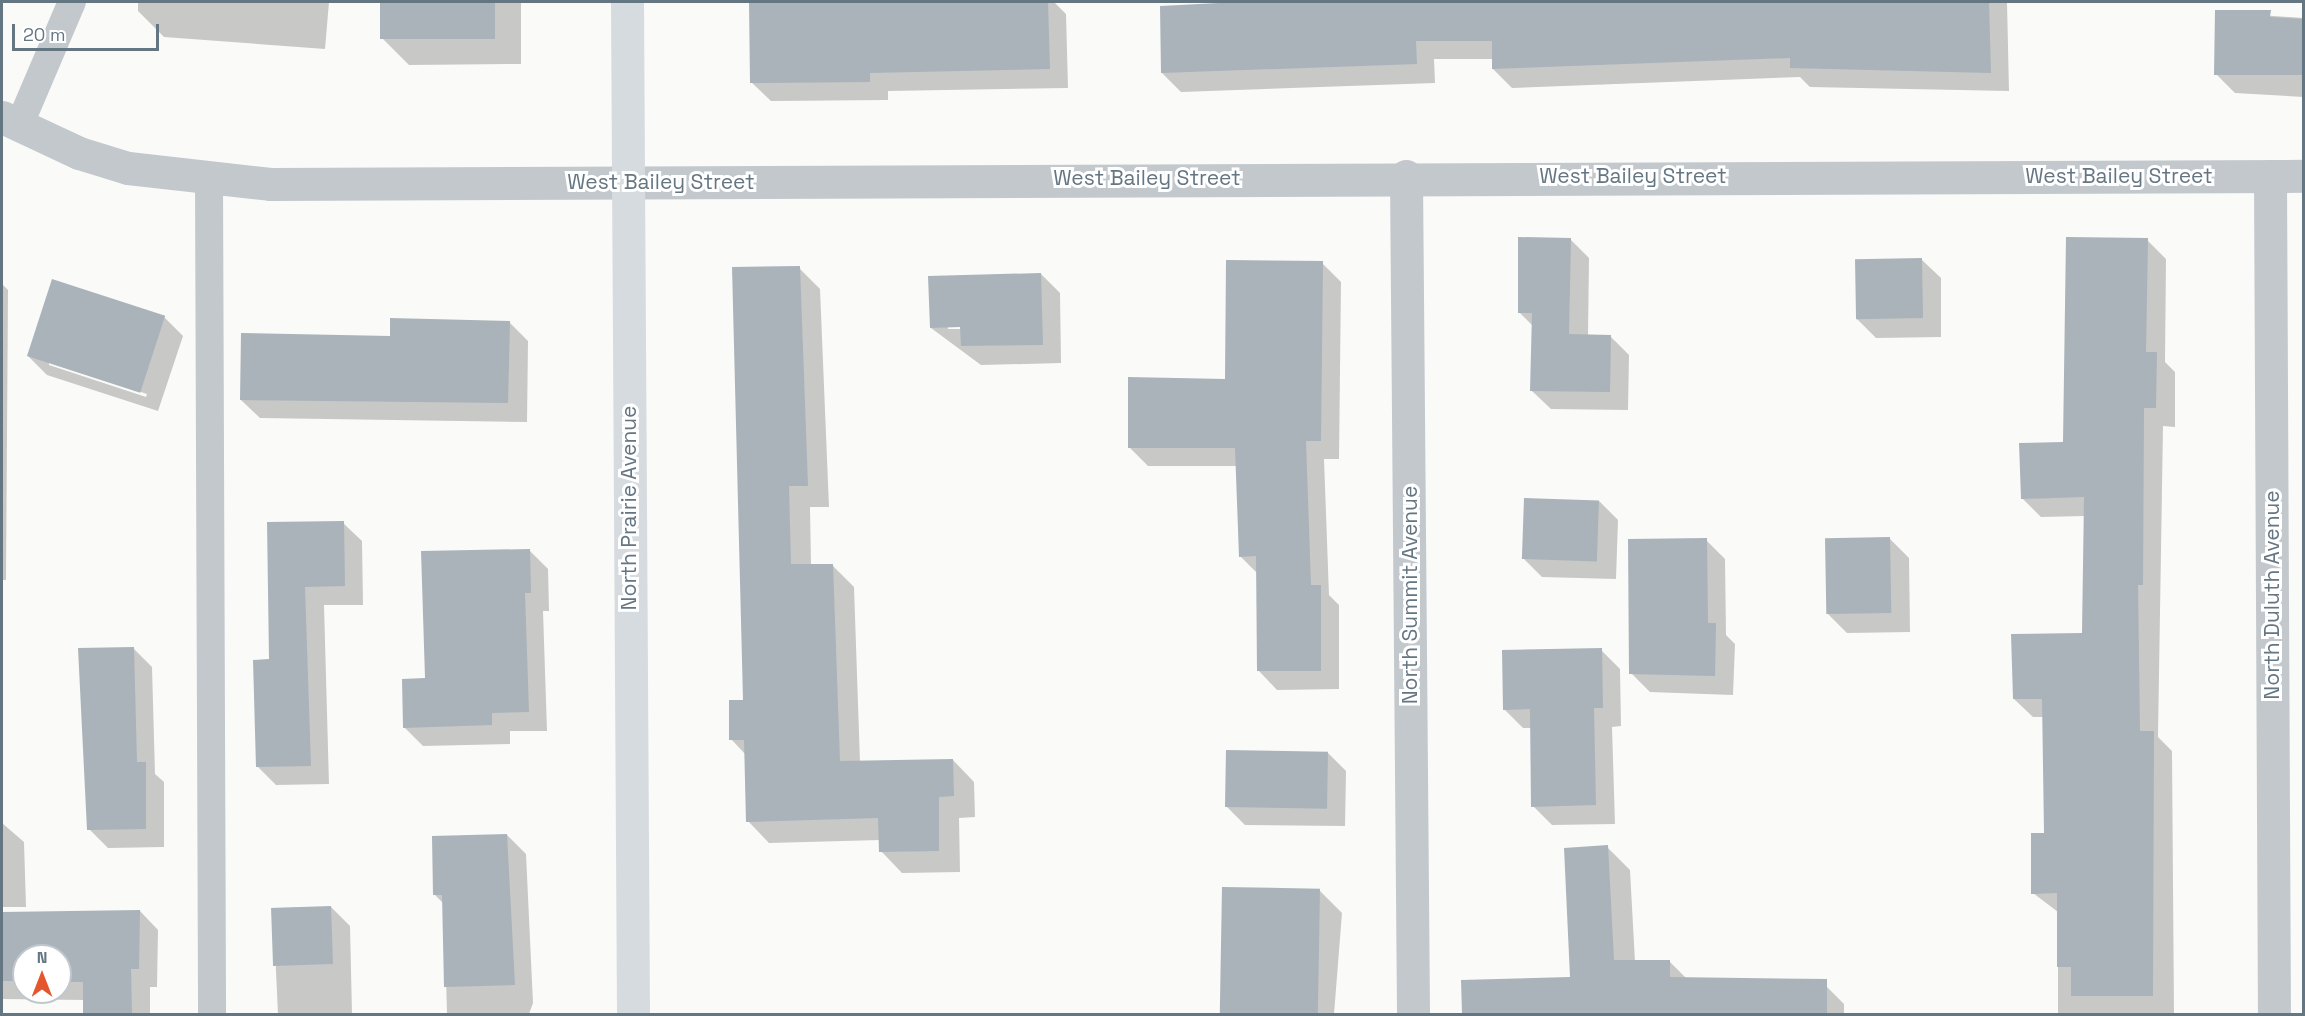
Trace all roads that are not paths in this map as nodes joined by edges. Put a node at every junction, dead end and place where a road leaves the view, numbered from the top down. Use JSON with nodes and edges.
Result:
{"nodes":[{"id":1,"x":72,"y":2,"type":"edge"},
{"id":2,"x":627,"y":2,"type":"edge"},
{"id":3,"x":10,"y":121,"type":"edge"},
{"id":4,"x":1406,"y":176,"type":"junction"},
{"id":5,"x":2270,"y":176,"type":"junction"},
{"id":6,"x":2304,"y":176,"type":"edge"},
{"id":7,"x":209,"y":180,"type":"junction"},
{"id":8,"x":626,"y":183,"type":"junction"},
{"id":9,"x":212,"y":1014,"type":"edge"},
{"id":10,"x":633,"y":1014,"type":"edge"},
{"id":11,"x":1413,"y":1014,"type":"edge"},
{"id":12,"x":2274,"y":1014,"type":"edge"}],
"edges":[{"from":1,"to":3,"type":"lane"},
{"from":2,"to":8,"type":"street","name":"North Prairie Avenue"},
{"from":3,"to":7,"type":"street","name":"West Bailey Street"},
{"from":4,"to":5,"type":"street","name":"West Bailey Street"},
{"from":4,"to":8,"type":"street","name":"West Bailey Street"},
{"from":4,"to":11,"type":"street","name":"North Summit Avenue"},
{"from":5,"to":6,"type":"street","name":"West Bailey Street"},
{"from":5,"to":12,"type":"street","name":"North Duluth Avenue"},
{"from":7,"to":8,"type":"street","name":"West Bailey Street"},
{"from":7,"to":9,"type":"lane"},
{"from":8,"to":10,"type":"street","name":"North Prairie Avenue"}]}
